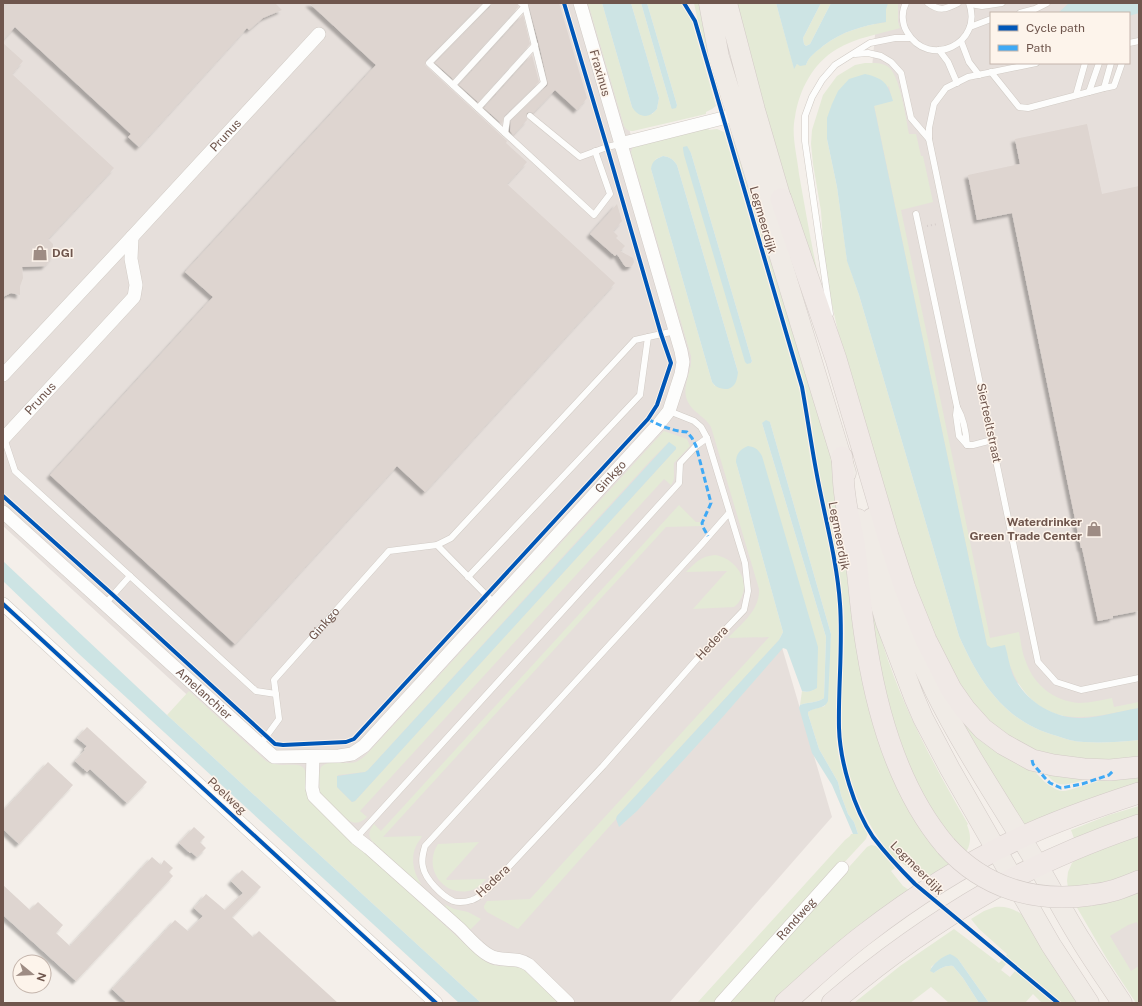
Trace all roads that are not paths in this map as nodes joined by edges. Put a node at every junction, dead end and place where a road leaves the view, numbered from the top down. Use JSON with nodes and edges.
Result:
{"nodes":[{"id":1,"x":488,"y":3,"type":"edge"},
{"id":2,"x":580,"y":3,"type":"edge"},
{"id":3,"x":709,"y":3,"type":"edge"},
{"id":4,"x":727,"y":3,"type":"edge"},
{"id":5,"x":906,"y":3,"type":"edge"},
{"id":6,"x":928,"y":3,"type":"edge"},
{"id":7,"x":958,"y":3,"type":"edge"},
{"id":8,"x":998,"y":3,"type":"edge"},
{"id":9,"x":1047,"y":3,"type":"edge"},
{"id":10,"x":523,"y":4,"type":"edge"},
{"id":11,"x":970,"y":4,"type":"edge"},
{"id":12,"x":1024,"y":12,"type":"edge"},
{"id":13,"x":990,"y":19,"type":"edge"},
{"id":14,"x":970,"y":27,"type":"junction"},
{"id":15,"x":319,"y":34,"type":"dead end"},
{"id":16,"x":910,"y":38,"type":"junction"},
{"id":17,"x":961,"y":41,"type":"junction"},
{"id":18,"x":535,"y":45,"type":"junction"},
{"id":19,"x":939,"y":50,"type":"junction"},
{"id":20,"x":853,"y":54,"type":"junction"},
{"id":21,"x":1031,"y":64,"type":"edge"},
{"id":22,"x":1085,"y":64,"type":"edge"},
{"id":23,"x":1099,"y":64,"type":"edge"},
{"id":24,"x":1111,"y":64,"type":"edge"},
{"id":25,"x":1122,"y":64,"type":"edge"},
{"id":26,"x":991,"y":72,"type":"junction"},
{"id":27,"x":979,"y":75,"type":"junction"},
{"id":28,"x":957,"y":83,"type":"junction"},
{"id":29,"x":453,"y":85,"type":"junction"},
{"id":30,"x":1104,"y":88,"type":"junction"},
{"id":31,"x":1089,"y":92,"type":"junction"},
{"id":32,"x":1076,"y":96,"type":"junction"},
{"id":33,"x":478,"y":108,"type":"junction"},
{"id":34,"x":746,"y":112,"type":"junction"},
{"id":35,"x":530,"y":116,"type":"dead end"},
{"id":36,"x":505,"y":133,"type":"junction"},
{"id":37,"x":929,"y":139,"type":"junction"},
{"id":38,"x":620,"y":144,"type":"junction"},
{"id":39,"x":595,"y":151,"type":"junction"},
{"id":40,"x":781,"y":199,"type":"junction"},
{"id":41,"x":916,"y":214,"type":"dead end"},
{"id":42,"x":132,"y":238,"type":"junction"},
{"id":43,"x":831,"y":322,"type":"dead end"},
{"id":44,"x":832,"y":329,"type":"dead end"},
{"id":45,"x":675,"y":330,"type":"junction"},
{"id":46,"x":648,"y":337,"type":"junction"},
{"id":47,"x":836,"y":359,"type":"junction"},
{"id":48,"x":3,"y":375,"type":"edge"},
{"id":49,"x":669,"y":411,"type":"junction"},
{"id":50,"x":707,"y":438,"type":"junction"},
{"id":51,"x":4,"y":439,"type":"edge"},
{"id":52,"x":992,"y":440,"type":"junction"},
{"id":53,"x":842,"y":457,"type":"junction"},
{"id":54,"x":3,"y":512,"type":"edge"},
{"id":55,"x":728,"y":513,"type":"junction"},
{"id":56,"x":437,"y":546,"type":"junction"},
{"id":57,"x":130,"y":576,"type":"junction"},
{"id":58,"x":468,"y":577,"type":"junction"},
{"id":59,"x":3,"y":604,"type":"edge"},
{"id":60,"x":105,"y":604,"type":"junction"},
{"id":61,"x":495,"y":604,"type":"junction"},
{"id":62,"x":1139,"y":678,"type":"edge"},
{"id":63,"x":276,"y":694,"type":"junction"},
{"id":64,"x":260,"y":745,"type":"junction"},
{"id":65,"x":313,"y":757,"type":"junction"},
{"id":66,"x":1139,"y":767,"type":"edge"},
{"id":67,"x":1139,"y":793,"type":"edge"},
{"id":68,"x":1139,"y":825,"type":"edge"},
{"id":69,"x":356,"y":838,"type":"junction"},
{"id":70,"x":1020,"y":838,"type":"junction"},
{"id":71,"x":996,"y":850,"type":"junction"},
{"id":72,"x":1038,"y":866,"type":"junction"},
{"id":73,"x":842,"y":868,"type":"dead end"},
{"id":74,"x":1013,"y":879,"type":"junction"},
{"id":75,"x":1139,"y":881,"type":"edge"},
{"id":76,"x":436,"y":1003,"type":"edge"},
{"id":77,"x":568,"y":1003,"type":"edge"},
{"id":78,"x":721,"y":1003,"type":"edge"},
{"id":79,"x":785,"y":1003,"type":"edge"},
{"id":80,"x":832,"y":1003,"type":"edge"},
{"id":81,"x":1089,"y":1003,"type":"edge"},
{"id":82,"x":1122,"y":1003,"type":"edge"}],
"edges":[{"from":1,"to":29,"type":"lane"},
{"from":2,"to":38,"type":"street","name":"Fraxinus"},
{"from":3,"to":34,"type":"main road","name":"Legmeerdijk"},
{"from":4,"to":34,"type":"main road","name":"Legmeerdijk"},
{"from":5,"to":16,"type":"lane"},
{"from":6,"to":7,"type":"lane"},
{"from":8,"to":11,"type":"lane"},
{"from":9,"to":12,"type":"lane"},
{"from":10,"to":18,"type":"lane"},
{"from":10,"to":29,"type":"lane"},
{"from":11,"to":14,"type":"lane"},
{"from":13,"to":14,"type":"lane"},
{"from":14,"to":17,"type":"lane"},
{"from":15,"to":42,"type":"street","name":"Prunus"},
{"from":16,"to":19,"type":"lane"},
{"from":16,"to":20,"type":"lane"},
{"from":17,"to":19,"type":"lane"},
{"from":17,"to":27,"type":"lane"},
{"from":18,"to":33,"type":"lane"},
{"from":18,"to":36,"type":"lane"},
{"from":19,"to":28,"type":"lane"},
{"from":20,"to":37,"type":"lane"},
{"from":20,"to":43,"type":"lane"},
{"from":21,"to":26,"type":"lane","name":"Sierteeltstraat"},
{"from":22,"to":32,"type":"lane"},
{"from":23,"to":31,"type":"lane"},
{"from":24,"to":30,"type":"lane"},
{"from":25,"to":30,"type":"lane"},
{"from":26,"to":27,"type":"lane","name":"Sierteeltstraat"},
{"from":26,"to":32,"type":"lane"},
{"from":27,"to":28,"type":"lane","name":"Sierteeltstraat"},
{"from":28,"to":37,"type":"lane","name":"Sierteeltstraat"},
{"from":29,"to":33,"type":"lane"},
{"from":30,"to":31,"type":"lane"},
{"from":31,"to":32,"type":"lane"},
{"from":33,"to":36,"type":"lane"},
{"from":34,"to":38,"type":"street"},
{"from":34,"to":40,"type":"main road","name":"Legmeerdijk"},
{"from":34,"to":53,"type":"main road","name":"Legmeerdijk"},
{"from":35,"to":39,"type":"lane"},
{"from":36,"to":39,"type":"lane"},
{"from":37,"to":52,"type":"lane","name":"Sierteeltstraat"},
{"from":38,"to":39,"type":"lane"},
{"from":38,"to":45,"type":"street","name":"Ginkgo"},
{"from":40,"to":47,"type":"highway"},
{"from":40,"to":70,"type":"main road","name":"Legmeerdijk"},
{"from":41,"to":52,"type":"lane"},
{"from":42,"to":48,"type":"street","name":"Prunus"},
{"from":42,"to":51,"type":"street","name":"Prunus"},
{"from":44,"to":47,"type":"lane"},
{"from":45,"to":46,"type":"lane","name":"Ginkgo"},
{"from":45,"to":49,"type":"street","name":"Ginkgo"},
{"from":46,"to":56,"type":"lane","name":"Ginkgo"},
{"from":46,"to":58,"type":"lane"},
{"from":47,"to":66,"type":"highway"},
{"from":49,"to":50,"type":"lane","name":"Hedera"},
{"from":49,"to":61,"type":"street","name":"Ginkgo"},
{"from":50,"to":55,"type":"lane","name":"Hedera"},
{"from":50,"to":69,"type":"lane"},
{"from":51,"to":57,"type":"lane"},
{"from":52,"to":62,"type":"lane","name":"Sierteeltstraat"},
{"from":53,"to":71,"type":"main road","name":"Legmeerdijk"},
{"from":53,"to":75,"type":"highway","bridge":true},
{"from":54,"to":60,"type":"street","name":"Amelanchier"},
{"from":55,"to":55,"type":"lane","name":"Hedera"},
{"from":56,"to":58,"type":"lane"},
{"from":56,"to":63,"type":"lane","name":"Ginkgo"},
{"from":57,"to":60,"type":"lane"},
{"from":57,"to":63,"type":"lane"},
{"from":58,"to":61,"type":"lane"},
{"from":59,"to":76,"type":"street","name":"Poelweg"},
{"from":60,"to":64,"type":"street","name":"Amelanchier"},
{"from":61,"to":65,"type":"street","name":"Ginkgo"},
{"from":63,"to":64,"type":"lane","name":"Ginkgo"},
{"from":64,"to":65,"type":"street","name":"Amelanchier"},
{"from":65,"to":69,"type":"street"},
{"from":67,"to":70,"type":"highway"},
{"from":68,"to":72,"type":"highway"},
{"from":69,"to":77,"type":"street"},
{"from":70,"to":71,"type":"highway"},
{"from":70,"to":72,"type":"main road","name":"Legmeerdijk"},
{"from":71,"to":74,"type":"main road","name":"Legmeerdijk"},
{"from":71,"to":79,"type":"highway"},
{"from":72,"to":74,"type":"highway"},
{"from":72,"to":82,"type":"main road","name":"Legmeerdijk"},
{"from":73,"to":78,"type":"street","name":"Randweg"},
{"from":74,"to":80,"type":"highway"},
{"from":74,"to":81,"type":"main road","name":"Legmeerdijk"}]}
